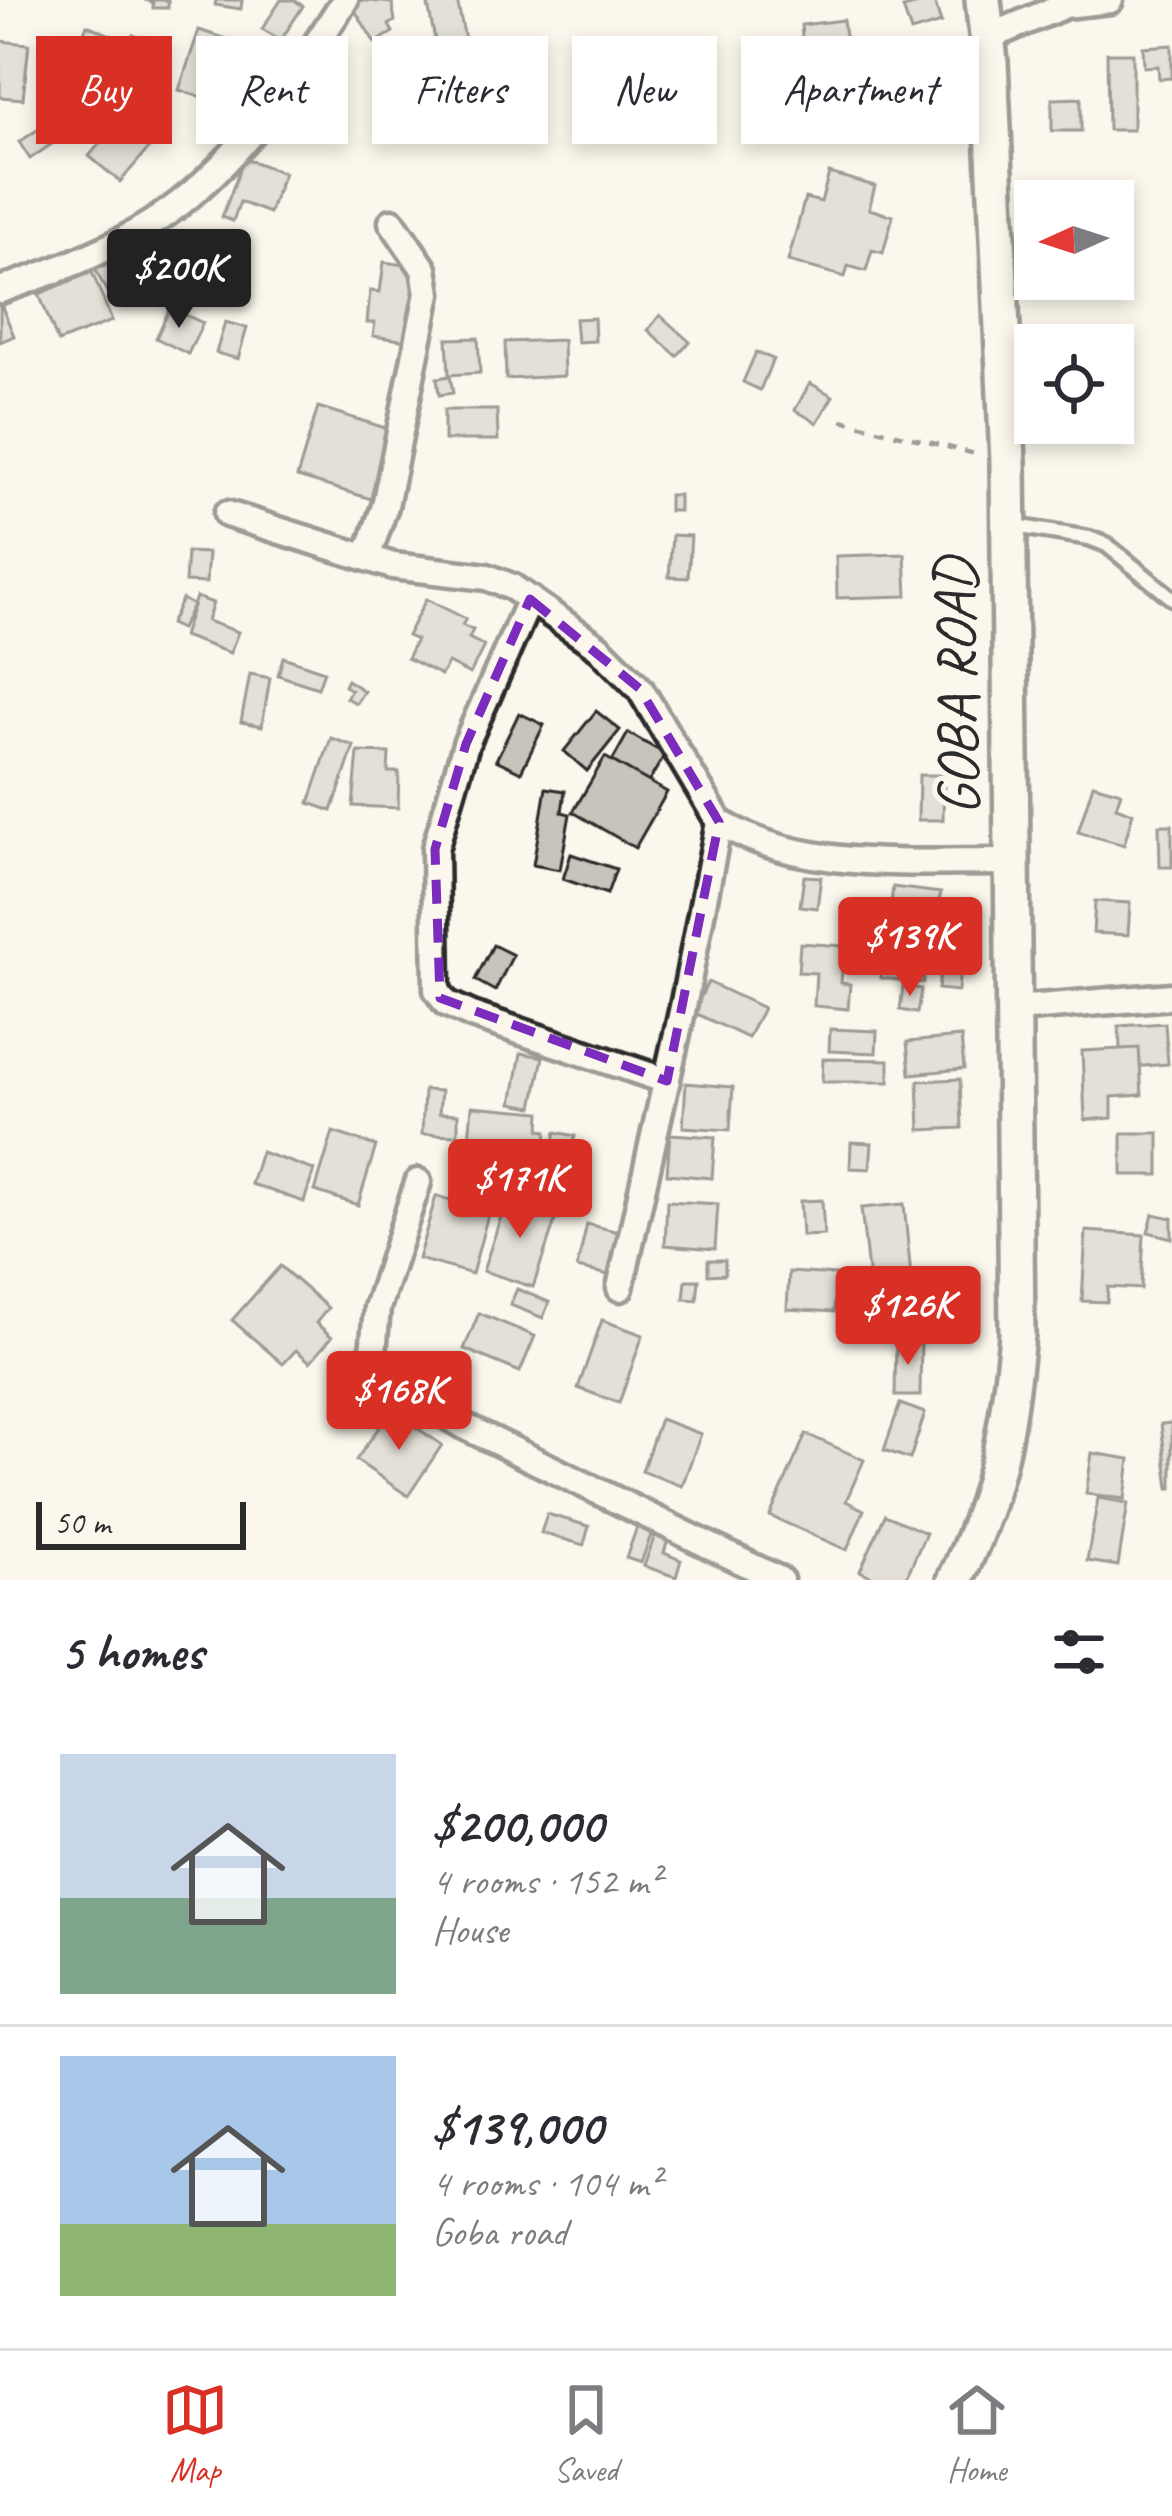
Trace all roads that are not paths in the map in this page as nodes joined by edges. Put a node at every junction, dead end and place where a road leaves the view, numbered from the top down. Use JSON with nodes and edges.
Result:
{"nodes":[{"id":1,"x":345,"y":0,"type":"edge"},
{"id":2,"x":983,"y":0,"type":"edge"},
{"id":3,"x":1110,"y":0,"type":"edge"},
{"id":4,"x":989,"y":37,"type":"junction"},
{"id":5,"x":392,"y":222,"type":"dead end"},
{"id":6,"x":0,"y":290,"type":"edge"},
{"id":7,"x":227,"y":514,"type":"dead end"},
{"id":8,"x":1008,"y":525,"type":"junction"},
{"id":9,"x":367,"y":557,"type":"junction"},
{"id":10,"x":1172,"y":598,"type":"edge"},
{"id":11,"x":530,"y":599,"type":"junction"},
{"id":12,"x":719,"y":822,"type":"junction"},
{"id":13,"x":1012,"y":862,"type":"junction"},
{"id":14,"x":1172,"y":996,"type":"edge"},
{"id":15,"x":1015,"y":1009,"type":"junction"},
{"id":16,"x":667,"y":1082,"type":"junction"},
{"id":17,"x":418,"y":1182,"type":"dead end"},
{"id":18,"x":620,"y":1288,"type":"dead end"},
{"id":19,"x":780,"y":1580,"type":"edge"},
{"id":20,"x":955,"y":1580,"type":"edge"}],
"edges":[{"from":1,"to":6,"type":"street"},
{"from":2,"to":4,"type":"street","name":"GOBA ROAD"},
{"from":3,"to":4,"type":"street"},
{"from":4,"to":8,"type":"street","name":"GOBA ROAD"},
{"from":5,"to":9,"type":"street"},
{"from":7,"to":9,"type":"street"},
{"from":8,"to":10,"type":"lane"},
{"from":8,"to":13,"type":"street","name":"GOBA ROAD"},
{"from":9,"to":11,"type":"street"},
{"from":11,"to":12,"type":"street"},
{"from":11,"to":16,"type":"street"},
{"from":12,"to":13,"type":"street"},
{"from":12,"to":16,"type":"street"},
{"from":13,"to":15,"type":"street","name":"GOBA ROAD"},
{"from":14,"to":15,"type":"street"},
{"from":15,"to":20,"type":"street","name":"GOBA ROAD"},
{"from":16,"to":18,"type":"street"},
{"from":17,"to":19,"type":"street"}]}
